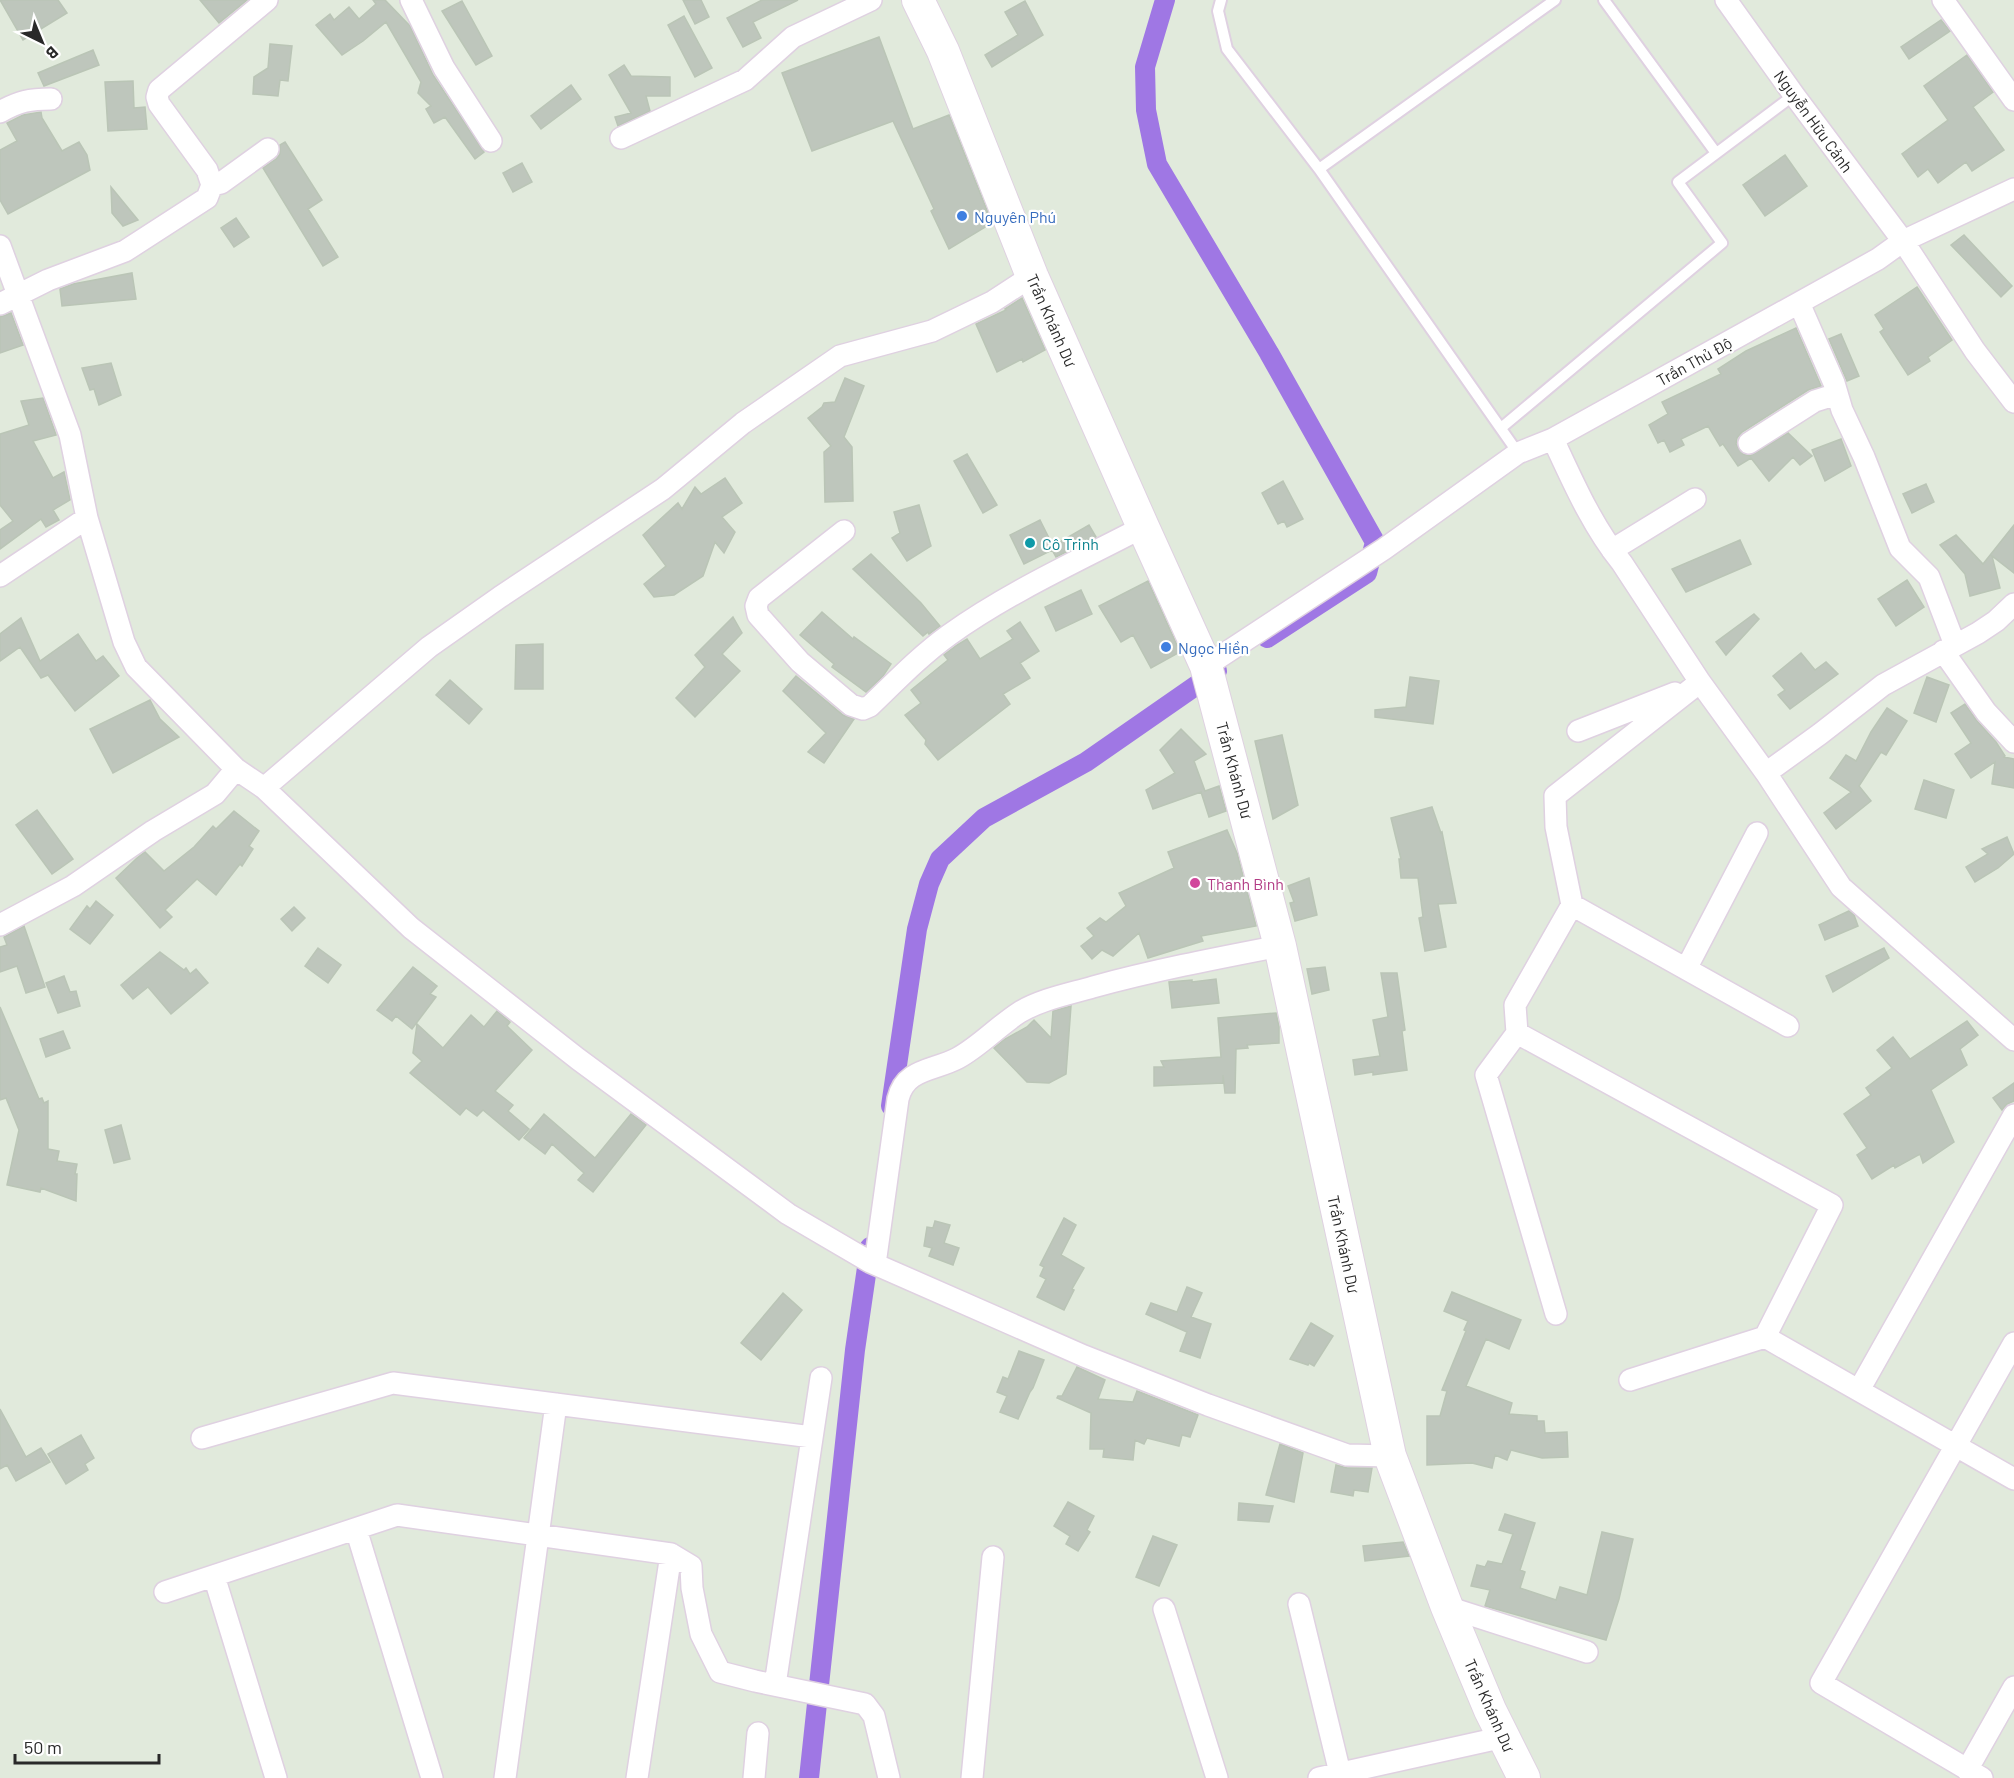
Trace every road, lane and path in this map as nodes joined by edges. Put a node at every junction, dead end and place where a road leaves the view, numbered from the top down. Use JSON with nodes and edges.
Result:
{"nodes":[{"id":1,"x":267,"y":0,"type":"edge"},
{"id":2,"x":411,"y":0,"type":"edge"},
{"id":3,"x":871,"y":0,"type":"edge"},
{"id":4,"x":918,"y":0,"type":"edge"},
{"id":5,"x":1221,"y":0,"type":"edge"},
{"id":6,"x":1555,"y":0,"type":"edge"},
{"id":7,"x":1604,"y":0,"type":"edge"},
{"id":8,"x":1726,"y":0,"type":"edge"},
{"id":9,"x":1943,"y":0,"type":"edge"},
{"id":10,"x":1794,"y":95,"type":"junction"},
{"id":11,"x":51,"y":99,"type":"dead end"},
{"id":12,"x":2014,"y":100,"type":"edge"},
{"id":13,"x":0,"y":112,"type":"edge"},
{"id":14,"x":621,"y":138,"type":"dead end"},
{"id":15,"x":491,"y":141,"type":"dead end"},
{"id":16,"x":268,"y":149,"type":"dead end"},
{"id":17,"x":1716,"y":153,"type":"junction"},
{"id":18,"x":1319,"y":169,"type":"junction"},
{"id":19,"x":212,"y":185,"type":"junction"},
{"id":20,"x":2014,"y":189,"type":"edge"},
{"id":21,"x":1903,"y":241,"type":"junction"},
{"id":22,"x":0,"y":246,"type":"edge"},
{"id":23,"x":1032,"y":276,"type":"junction"},
{"id":24,"x":9,"y":300,"type":"edge"},
{"id":25,"x":1799,"y":303,"type":"junction"},
{"id":26,"x":1837,"y":394,"type":"junction"},
{"id":27,"x":2014,"y":402,"type":"edge"},
{"id":28,"x":1501,"y":428,"type":"junction"},
{"id":29,"x":1552,"y":439,"type":"junction"},
{"id":30,"x":1749,"y":443,"type":"dead end"},
{"id":31,"x":1518,"y":453,"type":"junction"},
{"id":32,"x":1695,"y":499,"type":"dead end"},
{"id":33,"x":87,"y":518,"type":"junction"},
{"id":34,"x":1143,"y":527,"type":"junction"},
{"id":35,"x":844,"y":531,"type":"dead end"},
{"id":36,"x":1612,"y":550,"type":"junction"},
{"id":37,"x":0,"y":576,"type":"edge"},
{"id":38,"x":2014,"y":604,"type":"edge"},
{"id":39,"x":1949,"y":648,"type":"junction"},
{"id":40,"x":1210,"y":676,"type":"junction"},
{"id":41,"x":1700,"y":682,"type":"junction"},
{"id":42,"x":1578,"y":731,"type":"dead end"},
{"id":43,"x":2014,"y":742,"type":"edge"},
{"id":44,"x":236,"y":769,"type":"junction"},
{"id":45,"x":1766,"y":773,"type":"junction"},
{"id":46,"x":264,"y":788,"type":"junction"},
{"id":47,"x":1758,"y":833,"type":"dead end"},
{"id":48,"x":1572,"y":905,"type":"junction"},
{"id":49,"x":0,"y":925,"type":"edge"},
{"id":50,"x":1280,"y":946,"type":"junction"},
{"id":51,"x":1686,"y":969,"type":"junction"},
{"id":52,"x":1788,"y":1026,"type":"dead end"},
{"id":53,"x":1517,"y":1033,"type":"junction"},
{"id":54,"x":2014,"y":1041,"type":"edge"},
{"id":55,"x":2014,"y":1115,"type":"edge"},
{"id":56,"x":868,"y":1261,"type":"junction"},
{"id":57,"x":1556,"y":1314,"type":"dead end"},
{"id":58,"x":1766,"y":1337,"type":"junction"},
{"id":59,"x":2014,"y":1343,"type":"edge"},
{"id":60,"x":821,"y":1378,"type":"dead end"},
{"id":61,"x":1630,"y":1380,"type":"dead end"},
{"id":62,"x":1858,"y":1390,"type":"junction"},
{"id":63,"x":556,"y":1404,"type":"junction"},
{"id":64,"x":812,"y":1437,"type":"junction"},
{"id":65,"x":202,"y":1438,"type":"dead end"},
{"id":66,"x":1956,"y":1446,"type":"junction"},
{"id":67,"x":1390,"y":1456,"type":"junction"},
{"id":68,"x":2014,"y":1479,"type":"edge"},
{"id":69,"x":356,"y":1529,"type":"junction"},
{"id":70,"x":539,"y":1535,"type":"junction"},
{"id":71,"x":671,"y":1554,"type":"junction"},
{"id":72,"x":993,"y":1557,"type":"dead end"},
{"id":73,"x":214,"y":1576,"type":"junction"},
{"id":74,"x":165,"y":1592,"type":"dead end"},
{"id":75,"x":1299,"y":1604,"type":"dead end"},
{"id":76,"x":1447,"y":1607,"type":"junction"},
{"id":77,"x":1164,"y":1609,"type":"dead end"},
{"id":78,"x":1587,"y":1652,"type":"dead end"},
{"id":79,"x":775,"y":1685,"type":"junction"},
{"id":80,"x":2014,"y":1687,"type":"edge"},
{"id":81,"x":758,"y":1733,"type":"dead end"},
{"id":82,"x":1503,"y":1737,"type":"junction"},
{"id":83,"x":1340,"y":1773,"type":"junction"},
{"id":84,"x":1975,"y":1774,"type":"edge"},
{"id":85,"x":276,"y":1778,"type":"edge"},
{"id":86,"x":432,"y":1778,"type":"edge"},
{"id":87,"x":505,"y":1778,"type":"edge"},
{"id":88,"x":637,"y":1778,"type":"edge"},
{"id":89,"x":754,"y":1778,"type":"edge"},
{"id":90,"x":889,"y":1778,"type":"edge"},
{"id":91,"x":972,"y":1778,"type":"edge"},
{"id":92,"x":1218,"y":1778,"type":"edge"},
{"id":93,"x":1319,"y":1778,"type":"edge"},
{"id":94,"x":1524,"y":1778,"type":"edge"}],
"edges":[{"from":1,"to":19,"type":"street"},
{"from":2,"to":15,"type":"street"},
{"from":3,"to":14,"type":"street"},
{"from":4,"to":23,"type":"street","name":"Trần Khánh Dư"},
{"from":5,"to":18,"type":"lane"},
{"from":6,"to":18,"type":"lane"},
{"from":7,"to":17,"type":"lane"},
{"from":8,"to":10,"type":"street","name":"Nguyễn Hữu Cảnh"},
{"from":9,"to":12,"type":"street"},
{"from":10,"to":17,"type":"lane"},
{"from":10,"to":21,"type":"street","name":"Nguyễn Hữu Cảnh"},
{"from":11,"to":13,"type":"street"},
{"from":16,"to":19,"type":"street"},
{"from":17,"to":28,"type":"lane"},
{"from":18,"to":28,"type":"lane"},
{"from":19,"to":24,"type":"street"},
{"from":20,"to":21,"type":"street","name":"Trần Thủ Độ"},
{"from":21,"to":25,"type":"street","name":"Trần Thủ Độ"},
{"from":21,"to":27,"type":"street","name":"Nguyễn Hữu Cảnh"},
{"from":22,"to":24,"type":"street"},
{"from":23,"to":34,"type":"street","name":"Trần Khánh Dư"},
{"from":23,"to":46,"type":"street"},
{"from":24,"to":33,"type":"street"},
{"from":25,"to":26,"type":"street"},
{"from":25,"to":29,"type":"street","name":"Trần Thủ Độ"},
{"from":26,"to":30,"type":"street"},
{"from":26,"to":39,"type":"street"},
{"from":28,"to":31,"type":"lane"},
{"from":29,"to":31,"type":"street","name":"Trần Thủ Độ"},
{"from":29,"to":36,"type":"street"},
{"from":31,"to":40,"type":"street","name":"Trần Thủ Độ"},
{"from":32,"to":36,"type":"street"},
{"from":33,"to":37,"type":"street"},
{"from":33,"to":44,"type":"street"},
{"from":34,"to":35,"type":"street"},
{"from":34,"to":40,"type":"street","name":"Trần Khánh Dư"},
{"from":36,"to":41,"type":"street"},
{"from":38,"to":39,"type":"street"},
{"from":39,"to":43,"type":"street"},
{"from":39,"to":45,"type":"street"},
{"from":40,"to":50,"type":"street","name":"Trần Khánh Dư"},
{"from":41,"to":42,"type":"street"},
{"from":41,"to":45,"type":"street"},
{"from":41,"to":48,"type":"street"},
{"from":44,"to":46,"type":"street"},
{"from":44,"to":49,"type":"street"},
{"from":45,"to":54,"type":"street"},
{"from":46,"to":56,"type":"street"},
{"from":47,"to":51,"type":"street"},
{"from":48,"to":51,"type":"street"},
{"from":48,"to":53,"type":"street"},
{"from":50,"to":56,"type":"street"},
{"from":50,"to":67,"type":"street","name":"Trần Khánh Dư"},
{"from":51,"to":52,"type":"street"},
{"from":53,"to":57,"type":"street"},
{"from":53,"to":58,"type":"street"},
{"from":55,"to":62,"type":"street"},
{"from":56,"to":67,"type":"street"},
{"from":58,"to":61,"type":"street"},
{"from":58,"to":62,"type":"street"},
{"from":59,"to":66,"type":"street"},
{"from":60,"to":64,"type":"street"},
{"from":62,"to":66,"type":"street"},
{"from":63,"to":64,"type":"street"},
{"from":63,"to":65,"type":"street"},
{"from":63,"to":70,"type":"street"},
{"from":64,"to":79,"type":"street"},
{"from":66,"to":68,"type":"street"},
{"from":66,"to":84,"type":"street"},
{"from":67,"to":76,"type":"street","name":"Trần Khánh Dư"},
{"from":69,"to":70,"type":"street"},
{"from":69,"to":73,"type":"street"},
{"from":69,"to":86,"type":"street"},
{"from":70,"to":71,"type":"street"},
{"from":70,"to":87,"type":"street"},
{"from":71,"to":79,"type":"street"},
{"from":71,"to":88,"type":"street"},
{"from":72,"to":91,"type":"street"},
{"from":73,"to":74,"type":"street"},
{"from":73,"to":85,"type":"street"},
{"from":75,"to":83,"type":"street"},
{"from":76,"to":78,"type":"street"},
{"from":76,"to":82,"type":"street","name":"Trần Khánh Dư"},
{"from":77,"to":92,"type":"street"},
{"from":79,"to":90,"type":"street"},
{"from":80,"to":84,"type":"street"},
{"from":81,"to":89,"type":"street"},
{"from":82,"to":83,"type":"street"},
{"from":82,"to":94,"type":"street","name":"Trần Khánh Dư"},
{"from":83,"to":93,"type":"street"}]}
